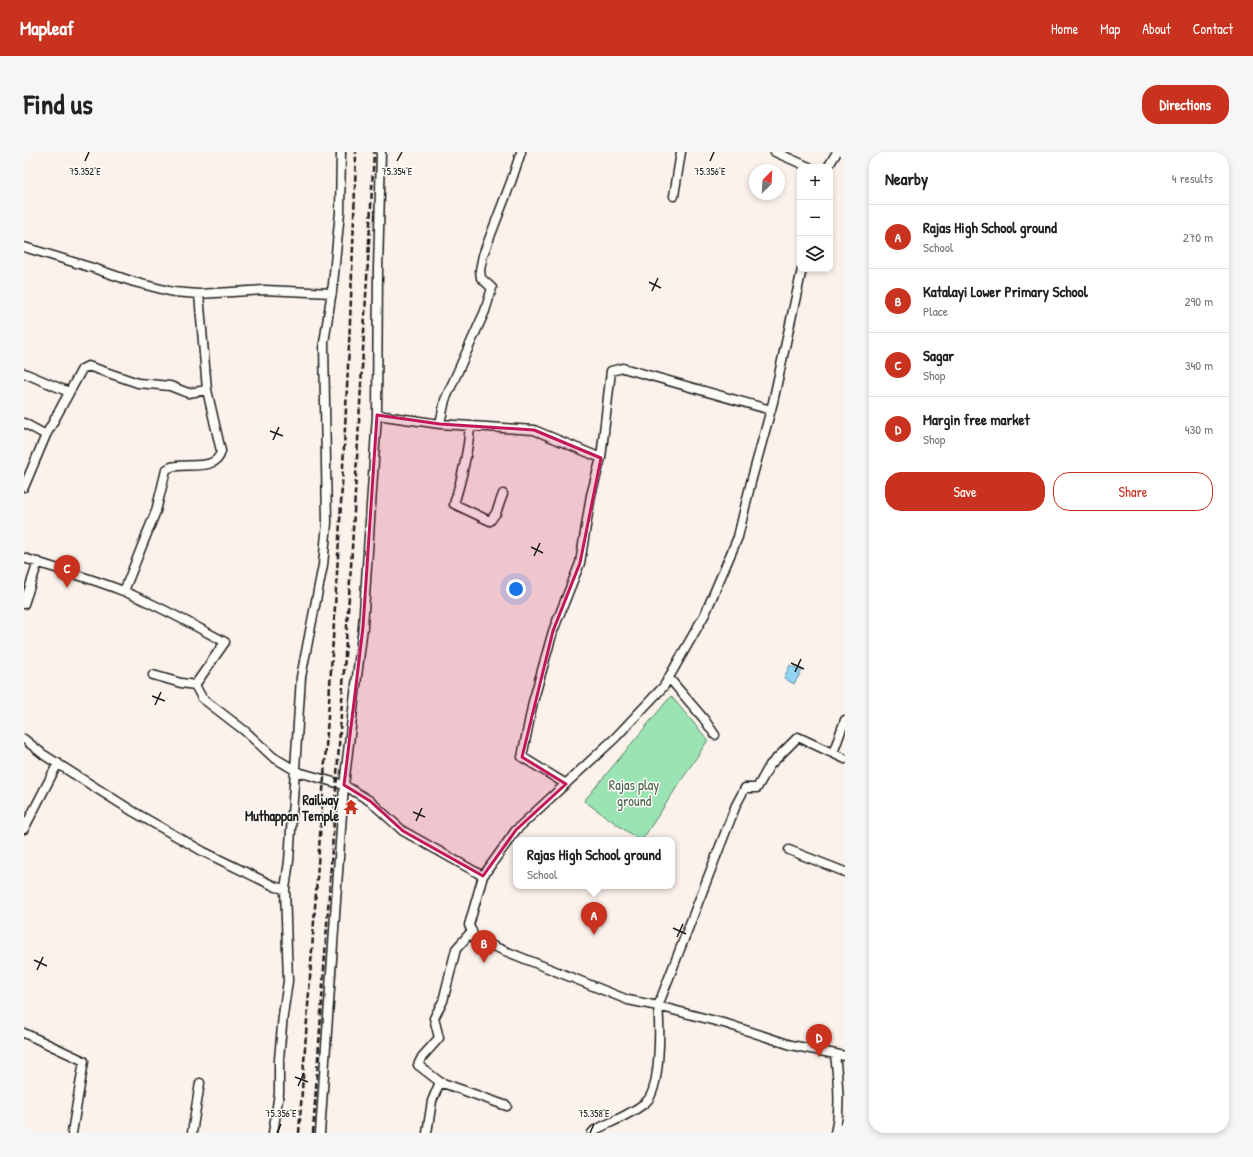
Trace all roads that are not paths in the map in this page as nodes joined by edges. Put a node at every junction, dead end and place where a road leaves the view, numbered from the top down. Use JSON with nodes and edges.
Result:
{"nodes":[{"id":1,"x":341,"y":152,"type":"edge"},
{"id":2,"x":381,"y":152,"type":"edge"},
{"id":3,"x":521,"y":152,"type":"edge"},
{"id":4,"x":681,"y":152,"type":"edge"},
{"id":5,"x":775,"y":152,"type":"edge"},
{"id":6,"x":836,"y":152,"type":"edge"},
{"id":7,"x":802,"y":164,"type":"edge"},
{"id":8,"x":830,"y":164,"type":"edge"},
{"id":9,"x":674,"y":196,"type":"dead end"},
{"id":10,"x":24,"y":247,"type":"edge"},
{"id":11,"x":801,"y":272,"type":"edge"},
{"id":12,"x":332,"y":293,"type":"junction"},
{"id":13,"x":199,"y":294,"type":"junction"},
{"id":14,"x":24,"y":373,"type":"edge"},
{"id":15,"x":207,"y":390,"type":"junction"},
{"id":16,"x":69,"y":392,"type":"junction"},
{"id":17,"x":771,"y":410,"type":"junction"},
{"id":18,"x":377,"y":415,"type":"junction"},
{"id":19,"x":24,"y":423,"type":"edge"},
{"id":20,"x":440,"y":424,"type":"junction"},
{"id":21,"x":470,"y":426,"type":"junction"},
{"id":22,"x":46,"y":435,"type":"junction"},
{"id":23,"x":601,"y":458,"type":"junction"},
{"id":24,"x":24,"y":487,"type":"edge"},
{"id":25,"x":503,"y":494,"type":"dead end"},
{"id":26,"x":24,"y":558,"type":"edge"},
{"id":27,"x":38,"y":562,"type":"junction"},
{"id":28,"x":124,"y":591,"type":"junction"},
{"id":29,"x":24,"y":604,"type":"edge"},
{"id":30,"x":153,"y":675,"type":"dead end"},
{"id":31,"x":669,"y":678,"type":"junction"},
{"id":32,"x":195,"y":685,"type":"junction"},
{"id":33,"x":845,"y":720,"type":"edge"},
{"id":34,"x":715,"y":735,"type":"dead end"},
{"id":35,"x":24,"y":739,"type":"edge"},
{"id":36,"x":832,"y":753,"type":"junction"},
{"id":37,"x":845,"y":759,"type":"edge"},
{"id":38,"x":58,"y":763,"type":"junction"},
{"id":39,"x":296,"y":770,"type":"junction"},
{"id":40,"x":566,"y":784,"type":"junction"},
{"id":41,"x":344,"y":785,"type":"junction"},
{"id":42,"x":24,"y":829,"type":"edge"},
{"id":43,"x":789,"y":850,"type":"dead end"},
{"id":44,"x":845,"y":872,"type":"edge"},
{"id":45,"x":483,"y":876,"type":"junction"},
{"id":46,"x":285,"y":889,"type":"junction"},
{"id":47,"x":472,"y":931,"type":"junction"},
{"id":48,"x":658,"y":1006,"type":"junction"},
{"id":49,"x":24,"y":1033,"type":"edge"},
{"id":50,"x":835,"y":1054,"type":"junction"},
{"id":51,"x":845,"y":1056,"type":"edge"},
{"id":52,"x":440,"y":1082,"type":"junction"},
{"id":53,"x":200,"y":1083,"type":"dead end"},
{"id":54,"x":507,"y":1106,"type":"dead end"},
{"id":55,"x":842,"y":1122,"type":"edge"},
{"id":56,"x":72,"y":1133,"type":"edge"},
{"id":57,"x":192,"y":1133,"type":"edge"},
{"id":58,"x":273,"y":1133,"type":"edge"},
{"id":59,"x":320,"y":1133,"type":"edge"},
{"id":60,"x":427,"y":1133,"type":"edge"},
{"id":61,"x":592,"y":1133,"type":"edge"},
{"id":62,"x":835,"y":1133,"type":"edge"}],
"edges":[{"from":1,"to":12,"type":"street"},
{"from":2,"to":18,"type":"street"},
{"from":3,"to":20,"type":"street"},
{"from":4,"to":9,"type":"street"},
{"from":5,"to":7,"type":"street"},
{"from":6,"to":8,"type":"street"},
{"from":10,"to":13,"type":"street"},
{"from":11,"to":17,"type":"street"},
{"from":12,"to":13,"type":"street"},
{"from":12,"to":39,"type":"street"},
{"from":13,"to":15,"type":"street"},
{"from":14,"to":16,"type":"street"},
{"from":15,"to":16,"type":"street"},
{"from":15,"to":28,"type":"street"},
{"from":16,"to":22,"type":"street"},
{"from":17,"to":23,"type":"street"},
{"from":17,"to":31,"type":"street"},
{"from":18,"to":20,"type":"street"},
{"from":18,"to":41,"type":"street"},
{"from":19,"to":22,"type":"street"},
{"from":20,"to":21,"type":"street"},
{"from":21,"to":23,"type":"street"},
{"from":21,"to":25,"type":"street"},
{"from":22,"to":24,"type":"street"},
{"from":23,"to":40,"type":"street"},
{"from":26,"to":27,"type":"street"},
{"from":27,"to":28,"type":"street"},
{"from":27,"to":29,"type":"street"},
{"from":28,"to":32,"type":"street"},
{"from":30,"to":32,"type":"street"},
{"from":31,"to":34,"type":"street"},
{"from":31,"to":40,"type":"street"},
{"from":32,"to":39,"type":"street"},
{"from":33,"to":36,"type":"street"},
{"from":35,"to":38,"type":"street"},
{"from":36,"to":37,"type":"street"},
{"from":36,"to":48,"type":"street"},
{"from":38,"to":42,"type":"street"},
{"from":38,"to":46,"type":"street"},
{"from":39,"to":41,"type":"street"},
{"from":39,"to":46,"type":"street"},
{"from":40,"to":45,"type":"street"},
{"from":41,"to":45,"type":"street"},
{"from":41,"to":59,"type":"street"},
{"from":43,"to":44,"type":"street"},
{"from":45,"to":47,"type":"street"},
{"from":46,"to":58,"type":"street"},
{"from":47,"to":48,"type":"street"},
{"from":47,"to":52,"type":"street"},
{"from":48,"to":50,"type":"street"},
{"from":48,"to":61,"type":"street"},
{"from":49,"to":56,"type":"street"},
{"from":50,"to":51,"type":"street"},
{"from":50,"to":55,"type":"street"},
{"from":52,"to":54,"type":"street"},
{"from":52,"to":60,"type":"street"},
{"from":53,"to":57,"type":"street"},
{"from":55,"to":62,"type":"street"}]}
